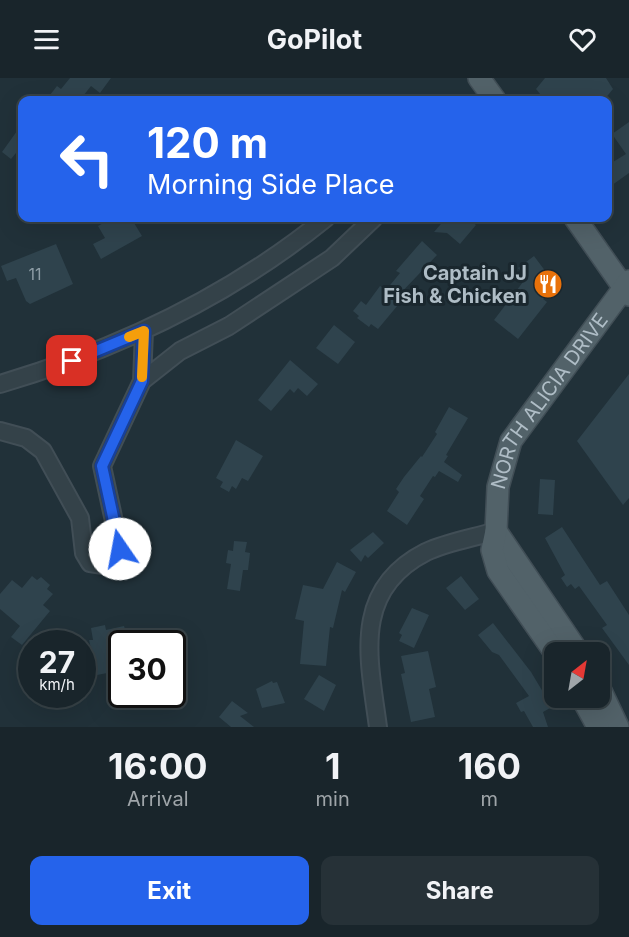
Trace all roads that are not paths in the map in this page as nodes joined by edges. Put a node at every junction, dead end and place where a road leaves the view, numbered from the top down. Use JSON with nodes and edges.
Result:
{"nodes":[{"id":1,"x":321,"y":222,"type":"edge"},
{"id":2,"x":370,"y":222,"type":"edge"},
{"id":3,"x":578,"y":222,"type":"edge"},
{"id":4,"x":627,"y":288,"type":"edge"},
{"id":5,"x":144,"y":331,"type":"junction"},
{"id":6,"x":142,"y":381,"type":"junction"},
{"id":7,"x":0,"y":384,"type":"edge"},
{"id":8,"x":0,"y":431,"type":"edge"},
{"id":9,"x":496,"y":531,"type":"junction"},
{"id":10,"x":547,"y":642,"type":"edge"},
{"id":11,"x":571,"y":642,"type":"edge"},
{"id":12,"x":588,"y":708,"type":"edge"},
{"id":13,"x":609,"y":708,"type":"edge"},
{"id":14,"x":378,"y":727,"type":"edge"},
{"id":15,"x":598,"y":727,"type":"edge"},
{"id":16,"x":618,"y":727,"type":"edge"}],
"edges":[{"from":1,"to":5,"type":"street"},
{"from":2,"to":6,"type":"street"},
{"from":3,"to":4,"type":"main road"},
{"from":4,"to":9,"type":"main road","name":"NORTH ALICIA DRIVE"},
{"from":5,"to":6,"type":"street"},
{"from":5,"to":7,"type":"street"},
{"from":6,"to":8,"type":"street"},
{"from":9,"to":10,"type":"main road","name":"NORTH ALICIA DRIVE"},
{"from":9,"to":11,"type":"main road"},
{"from":9,"to":14,"type":"street"},
{"from":12,"to":15,"type":"main road"},
{"from":13,"to":16,"type":"main road"}]}
